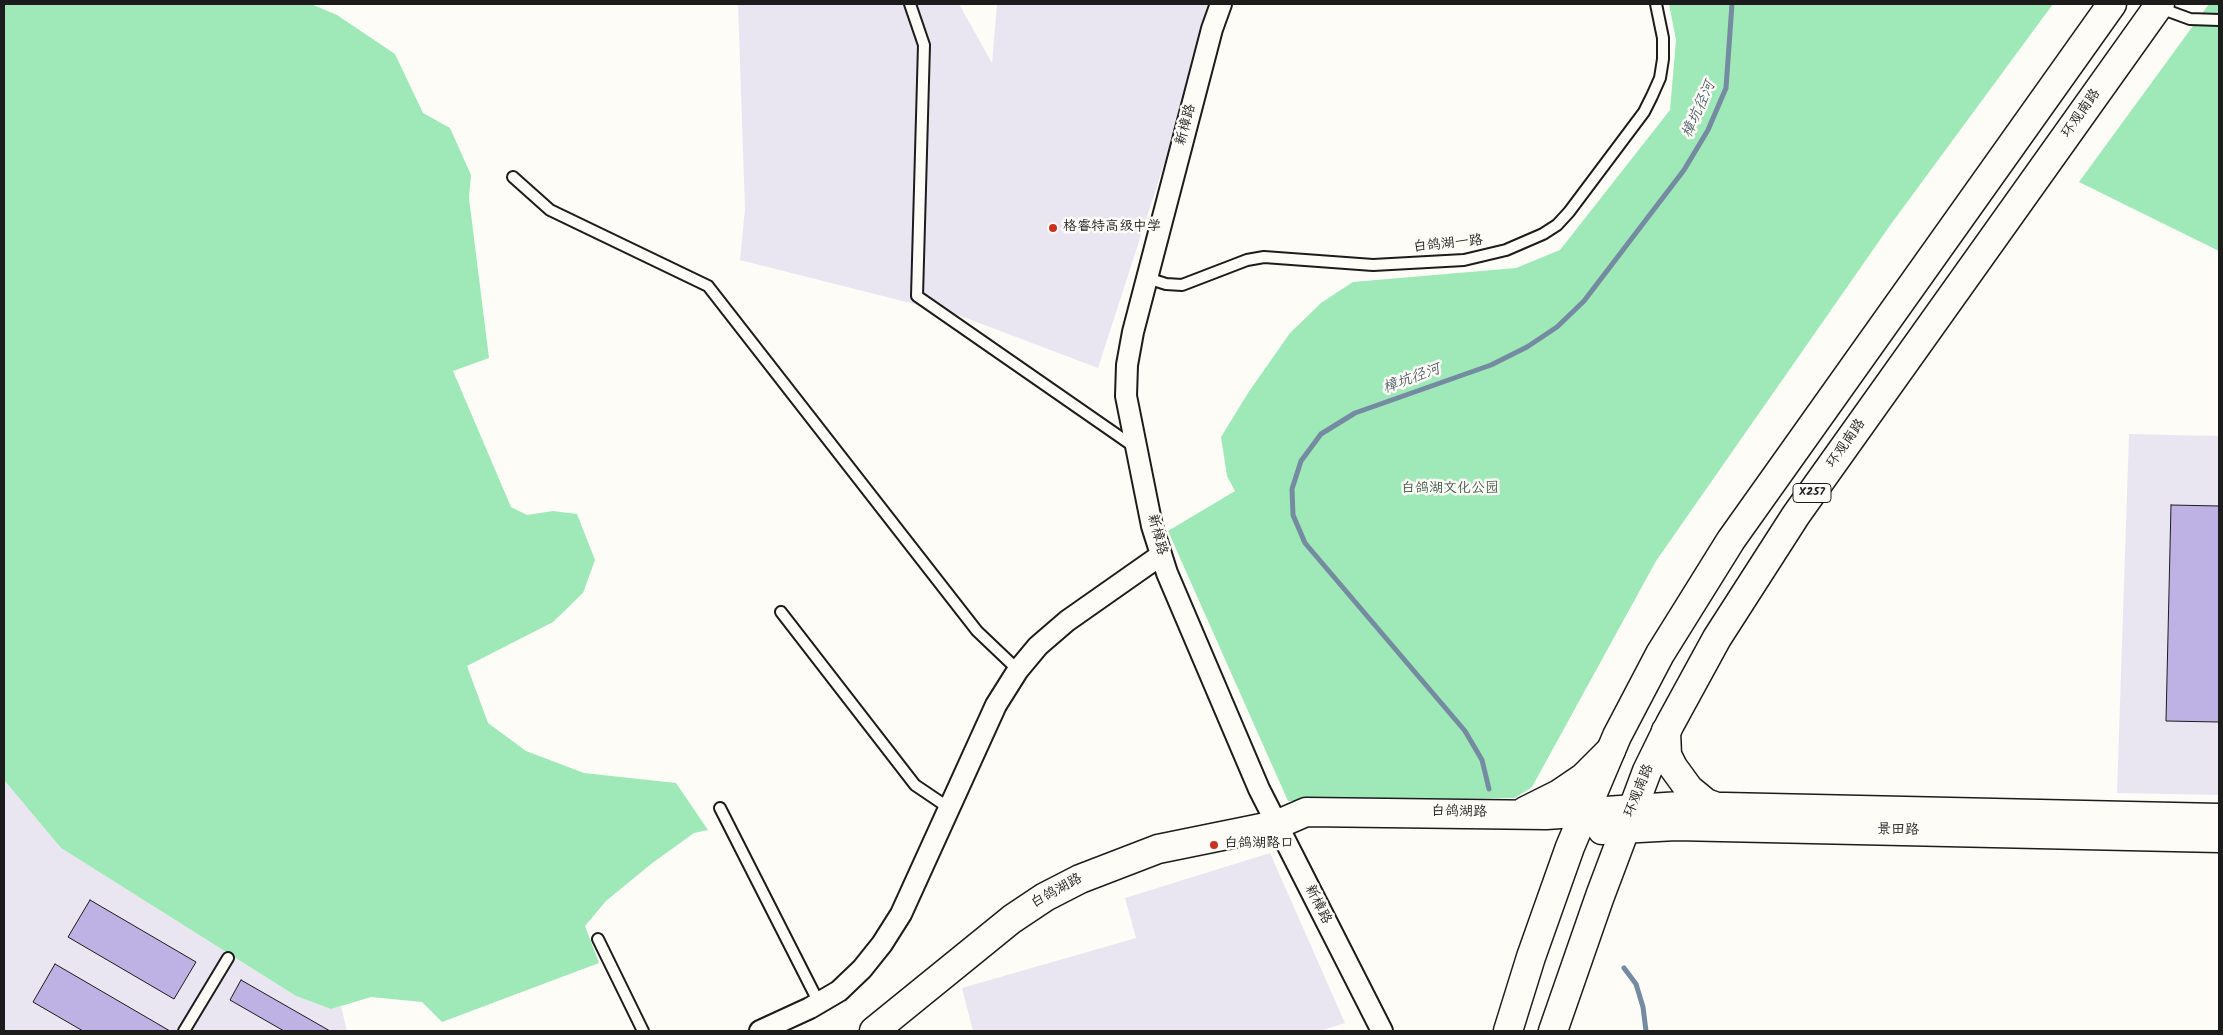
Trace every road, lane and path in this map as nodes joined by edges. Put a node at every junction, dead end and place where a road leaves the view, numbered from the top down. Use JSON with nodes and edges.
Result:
{"nodes":[{"id":1,"x":910,"y":4,"type":"edge"},
{"id":2,"x":1222,"y":4,"type":"edge"},
{"id":3,"x":1656,"y":4,"type":"edge"},
{"id":4,"x":2112,"y":4,"type":"edge"},
{"id":5,"x":2159,"y":5,"type":"edge"},
{"id":6,"x":2219,"y":20,"type":"edge"},
{"id":7,"x":513,"y":177,"type":"dead end"},
{"id":8,"x":1147,"y":278,"type":"junction"},
{"id":9,"x":1137,"y":449,"type":"junction"},
{"id":10,"x":1161,"y":555,"type":"junction"},
{"id":11,"x":780,"y":612,"type":"dead end"},
{"id":12,"x":1018,"y":670,"type":"junction"},
{"id":13,"x":1666,"y":731,"type":"junction"},
{"id":14,"x":1611,"y":750,"type":"junction"},
{"id":15,"x":1717,"y":807,"type":"junction"},
{"id":16,"x":720,"y":808,"type":"dead end"},
{"id":17,"x":949,"y":808,"type":"junction"},
{"id":18,"x":1512,"y":814,"type":"junction"},
{"id":19,"x":2219,"y":818,"type":"edge"},
{"id":20,"x":1629,"y":819,"type":"junction"},
{"id":21,"x":1580,"y":822,"type":"junction"},
{"id":22,"x":1276,"y":824,"type":"junction"},
{"id":23,"x":2219,"y":838,"type":"edge"},
{"id":24,"x":598,"y":939,"type":"dead end"},
{"id":25,"x":228,"y":958,"type":"dead end"},
{"id":26,"x":819,"y":1003,"type":"junction"},
{"id":27,"x":184,"y":1031,"type":"edge"},
{"id":28,"x":643,"y":1031,"type":"edge"},
{"id":29,"x":760,"y":1031,"type":"edge"},
{"id":30,"x":874,"y":1031,"type":"edge"},
{"id":31,"x":1382,"y":1031,"type":"edge"},
{"id":32,"x":1508,"y":1031,"type":"edge"},
{"id":33,"x":1553,"y":1031,"type":"edge"}],
"edges":[{"from":1,"to":9,"type":"lane"},
{"from":2,"to":8,"type":"street","name":"新樟路"},
{"from":3,"to":8,"type":"lane","name":"白鸽湖一路"},
{"from":4,"to":14,"type":"street","number":"X257"},
{"from":5,"to":6,"type":"lane"},
{"from":5,"to":13,"type":"street","name":"环观南路","number":"X257"},
{"from":7,"to":12,"type":"lane"},
{"from":8,"to":9,"type":"street","name":"新樟路"},
{"from":9,"to":10,"type":"street","name":"新樟路"},
{"from":10,"to":12,"type":"street"},
{"from":10,"to":22,"type":"street","name":"新樟路"},
{"from":11,"to":17,"type":"lane"},
{"from":12,"to":17,"type":"street"},
{"from":13,"to":15,"type":"street"},
{"from":13,"to":20,"type":"street","name":"环观南路","number":"X257"},
{"from":14,"to":18,"type":"street"},
{"from":14,"to":21,"type":"street","number":"X257"},
{"from":15,"to":19,"type":"street","name":"景田路"},
{"from":15,"to":20,"type":"street","name":"景田路"},
{"from":16,"to":26,"type":"lane"},
{"from":17,"to":26,"type":"street"},
{"from":18,"to":21,"type":"street","name":"白鸽湖路"},
{"from":18,"to":22,"type":"street","name":"白鸽湖路"},
{"from":20,"to":21,"type":"street","name":"景田路"},
{"from":20,"to":23,"type":"street","name":"景田路"},
{"from":20,"to":33,"type":"street","name":"环观南路","number":"X257"},
{"from":21,"to":22,"type":"street","name":"白鸽湖路"},
{"from":21,"to":32,"type":"street","number":"X257"},
{"from":22,"to":30,"type":"street","name":"白鸽湖路"},
{"from":22,"to":31,"type":"street","name":"新樟路"},
{"from":24,"to":28,"type":"lane"},
{"from":25,"to":27,"type":"lane"},
{"from":26,"to":29,"type":"street"}]}
